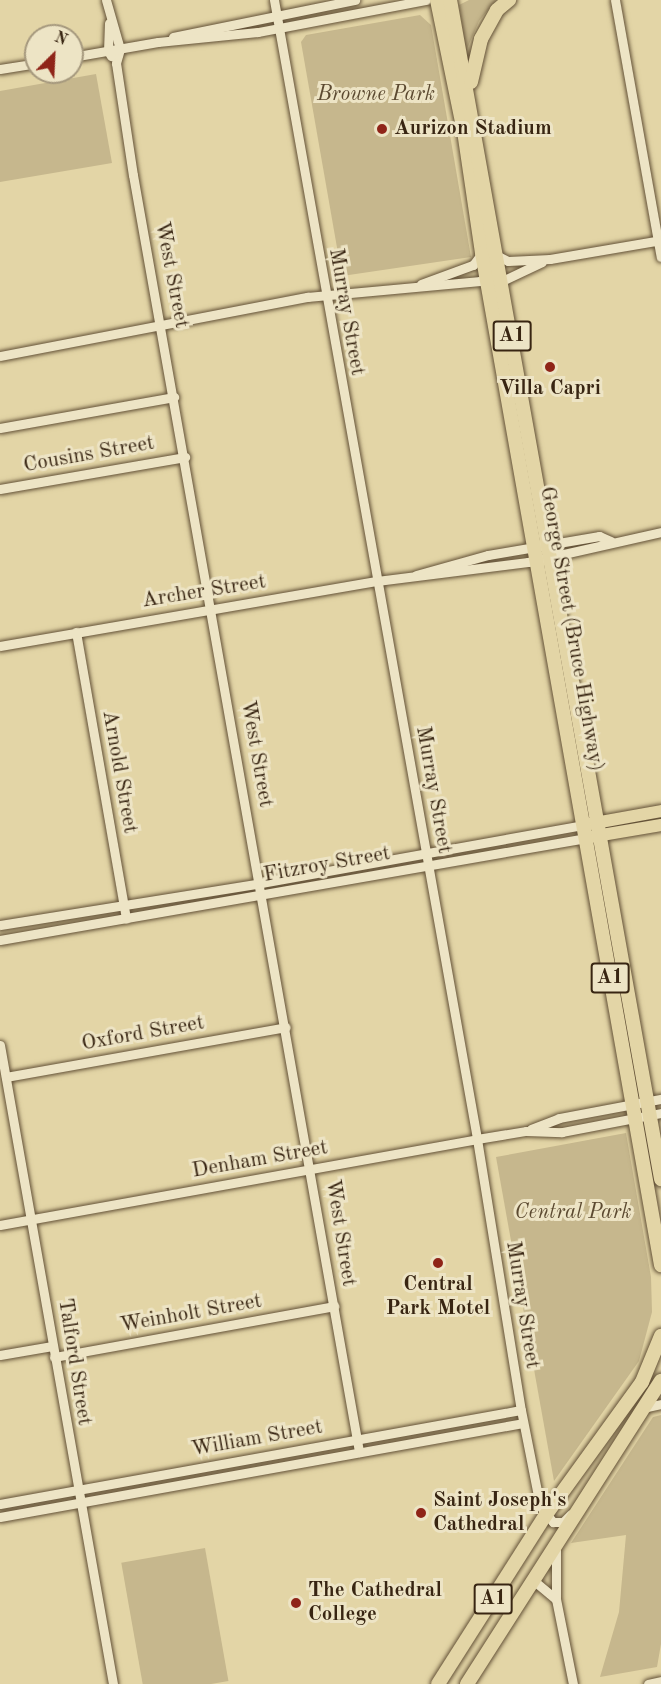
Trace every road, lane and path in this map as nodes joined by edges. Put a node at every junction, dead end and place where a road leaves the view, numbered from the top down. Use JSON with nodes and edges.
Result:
{"nodes":[{"id":1,"x":106,"y":0,"type":"edge"},
{"id":2,"x":274,"y":0,"type":"edge"},
{"id":3,"x":355,"y":0,"type":"edge"},
{"id":4,"x":361,"y":0,"type":"edge"},
{"id":5,"x":426,"y":0,"type":"edge"},
{"id":6,"x":437,"y":0,"type":"edge"},
{"id":7,"x":450,"y":0,"type":"edge"},
{"id":8,"x":509,"y":0,"type":"edge"},
{"id":9,"x":615,"y":0,"type":"edge"},
{"id":10,"x":377,"y":9,"type":"junction"},
{"id":11,"x":277,"y":15,"type":"junction"},
{"id":12,"x":109,"y":17,"type":"junction"},
{"id":13,"x":279,"y":28,"type":"junction"},
{"id":14,"x":158,"y":42,"type":"junction"},
{"id":15,"x":120,"y":49,"type":"junction"},
{"id":16,"x":108,"y":51,"type":"junction"},
{"id":17,"x":84,"y":55,"type":"edge"},
{"id":18,"x":116,"y":63,"type":"junction"},
{"id":19,"x":24,"y":65,"type":"edge"},
{"id":20,"x":0,"y":69,"type":"edge"},
{"id":21,"x":475,"y":129,"type":"junction"},
{"id":22,"x":482,"y":172,"type":"junction"},
{"id":23,"x":659,"y":240,"type":"edge"},
{"id":24,"x":482,"y":253,"type":"junction"},
{"id":25,"x":498,"y":256,"type":"junction"},
{"id":26,"x":661,"y":257,"type":"edge"},
{"id":27,"x":550,"y":259,"type":"junction"},
{"id":28,"x":487,"y":277,"type":"junction"},
{"id":29,"x":502,"y":281,"type":"junction"},
{"id":30,"x":419,"y":284,"type":"junction"},
{"id":31,"x":325,"y":295,"type":"junction"},
{"id":32,"x":162,"y":325,"type":"junction"},
{"id":33,"x":0,"y":355,"type":"edge"},
{"id":34,"x":174,"y":397,"type":"junction"},
{"id":35,"x":0,"y":428,"type":"edge"},
{"id":36,"x":185,"y":457,"type":"junction"},
{"id":37,"x":0,"y":489,"type":"edge"},
{"id":38,"x":661,"y":532,"type":"edge"},
{"id":39,"x":543,"y":552,"type":"junction"},
{"id":40,"x":378,"y":581,"type":"junction"},
{"id":41,"x":212,"y":610,"type":"junction"},
{"id":42,"x":76,"y":632,"type":"junction"},
{"id":43,"x":0,"y":646,"type":"edge"},
{"id":44,"x":661,"y":811,"type":"edge"},
{"id":45,"x":661,"y":825,"type":"edge"},
{"id":46,"x":599,"y":829,"type":"junction"},
{"id":47,"x":585,"y":831,"type":"junction"},
{"id":48,"x":508,"y":839,"type":"junction"},
{"id":49,"x":512,"y":852,"type":"junction"},
{"id":50,"x":426,"y":854,"type":"junction"},
{"id":51,"x":429,"y":867,"type":"junction"},
{"id":52,"x":261,"y":883,"type":"junction"},
{"id":53,"x":263,"y":896,"type":"junction"},
{"id":54,"x":123,"y":902,"type":"junction"},
{"id":55,"x":126,"y":919,"type":"junction"},
{"id":56,"x":0,"y":925,"type":"edge"},
{"id":57,"x":0,"y":940,"type":"edge"},
{"id":58,"x":286,"y":1027,"type":"junction"},
{"id":59,"x":0,"y":1045,"type":"edge"},
{"id":60,"x":6,"y":1077,"type":"junction"},
{"id":61,"x":648,"y":1109,"type":"edge"},
{"id":62,"x":526,"y":1131,"type":"junction"},
{"id":63,"x":477,"y":1139,"type":"junction"},
{"id":64,"x":311,"y":1170,"type":"junction"},
{"id":65,"x":661,"y":1179,"type":"edge"},
{"id":66,"x":31,"y":1219,"type":"junction"},
{"id":67,"x":0,"y":1224,"type":"edge"},
{"id":68,"x":661,"y":1265,"type":"edge"},
{"id":69,"x":334,"y":1306,"type":"junction"},
{"id":70,"x":661,"y":1336,"type":"edge"},
{"id":71,"x":52,"y":1346,"type":"junction"},
{"id":72,"x":0,"y":1355,"type":"edge"},
{"id":73,"x":54,"y":1358,"type":"junction"},
{"id":74,"x":660,"y":1386,"type":"edge"},
{"id":75,"x":661,"y":1404,"type":"edge"},
{"id":76,"x":647,"y":1407,"type":"junction"},
{"id":77,"x":521,"y":1410,"type":"junction"},
{"id":78,"x":523,"y":1424,"type":"junction"},
{"id":79,"x":357,"y":1440,"type":"junction"},
{"id":80,"x":602,"y":1440,"type":"junction"},
{"id":81,"x":359,"y":1452,"type":"junction"},
{"id":82,"x":596,"y":1485,"type":"junction"},
{"id":83,"x":78,"y":1489,"type":"junction"},
{"id":84,"x":80,"y":1502,"type":"junction"},
{"id":85,"x":0,"y":1504,"type":"edge"},
{"id":86,"x":545,"y":1516,"type":"junction"},
{"id":87,"x":0,"y":1518,"type":"edge"},
{"id":88,"x":556,"y":1546,"type":"junction"},
{"id":89,"x":533,"y":1580,"type":"junction"},
{"id":90,"x":556,"y":1599,"type":"junction"},
{"id":91,"x":661,"y":1681,"type":"edge"},
{"id":92,"x":113,"y":1684,"type":"edge"},
{"id":93,"x":438,"y":1684,"type":"edge"},
{"id":94,"x":467,"y":1684,"type":"edge"},
{"id":95,"x":573,"y":1684,"type":"edge"},
{"id":96,"x":648,"y":1684,"type":"edge"}],
"edges":[{"from":1,"to":12,"type":"street"},
{"from":2,"to":11,"type":"street","name":"Murray Street"},
{"from":3,"to":11,"type":"street"},
{"from":4,"to":10,"type":"street"},
{"from":5,"to":10,"type":"street"},
{"from":6,"to":24,"type":"highway","name":"George Street (Bruce Highway)","number":"A1"},
{"from":7,"to":21,"type":"highway","name":"George Street (Bruce Highway)","number":"A1"},
{"from":8,"to":21,"type":"highway","number":"A1"},
{"from":9,"to":23,"type":"street"},
{"from":10,"to":13,"type":"street"},
{"from":11,"to":13,"type":"street","name":"Murray Street"},
{"from":11,"to":14,"type":"street"},
{"from":12,"to":15,"type":"street"},
{"from":12,"to":16,"type":"street"},
{"from":13,"to":14,"type":"street"},
{"from":13,"to":31,"type":"street","name":"Murray Street"},
{"from":14,"to":15,"type":"street"},
{"from":15,"to":16,"type":"street"},
{"from":15,"to":18,"type":"street","name":"West Street"},
{"from":16,"to":17,"type":"street"},
{"from":16,"to":18,"type":"street","name":"West Street"},
{"from":18,"to":32,"type":"street","name":"West Street"},
{"from":19,"to":20,"type":"street"},
{"from":21,"to":22,"type":"highway","name":"George Street (Bruce Highway)","number":"A1"},
{"from":22,"to":25,"type":"highway","name":"George Street (Bruce Highway)","number":"A1"},
{"from":22,"to":28,"type":"street"},
{"from":23,"to":26,"type":"street"},
{"from":23,"to":27,"type":"street"},
{"from":24,"to":28,"type":"highway","name":"George Street (Bruce Highway)","number":"A1"},
{"from":24,"to":30,"type":"street"},
{"from":25,"to":27,"type":"street"},
{"from":25,"to":29,"type":"highway","name":"George Street (Bruce Highway)","number":"A1"},
{"from":27,"to":29,"type":"street"},
{"from":28,"to":30,"type":"street"},
{"from":28,"to":39,"type":"highway","name":"George Street (Bruce Highway)","number":"A1"},
{"from":29,"to":39,"type":"highway","name":"George Street (Bruce Highway)","number":"A1"},
{"from":30,"to":31,"type":"street"},
{"from":31,"to":32,"type":"street"},
{"from":31,"to":40,"type":"street","name":"Murray Street"},
{"from":32,"to":33,"type":"street"},
{"from":32,"to":34,"type":"street","name":"West Street"},
{"from":34,"to":35,"type":"street"},
{"from":34,"to":36,"type":"street","name":"West Street"},
{"from":36,"to":37,"type":"street","name":"Cousins Street"},
{"from":36,"to":41,"type":"street","name":"West Street"},
{"from":38,"to":39,"type":"street","name":"Archer Street"},
{"from":39,"to":40,"type":"street","name":"Archer Street"},
{"from":39,"to":46,"type":"highway","name":"George Street (Bruce Highway)","number":"A1"},
{"from":39,"to":47,"type":"highway","name":"George Street (Bruce Highway)","number":"A1"},
{"from":40,"to":41,"type":"street","name":"Archer Street"},
{"from":40,"to":50,"type":"street","name":"Murray Street"},
{"from":41,"to":42,"type":"street","name":"Archer Street"},
{"from":41,"to":52,"type":"street","name":"West Street"},
{"from":42,"to":43,"type":"street","name":"Archer Street"},
{"from":42,"to":54,"type":"street","name":"Arnold Street"},
{"from":44,"to":46,"type":"main road","name":"Fitzroy Street"},
{"from":45,"to":46,"type":"main road","name":"Fitzroy Street"},
{"from":46,"to":47,"type":"main road","name":"Fitzroy Street"},
{"from":46,"to":61,"type":"highway","name":"George Street (Bruce Highway)","number":"A1"},
{"from":47,"to":48,"type":"street","name":"Fitzroy Street"},
{"from":47,"to":49,"type":"street","name":"Fitzroy Street"},
{"from":47,"to":61,"type":"highway","name":"George Street (Bruce Highway)","number":"A1"},
{"from":48,"to":49,"type":"street"},
{"from":48,"to":50,"type":"street","name":"Fitzroy Street"},
{"from":49,"to":51,"type":"street","name":"Fitzroy Street"},
{"from":50,"to":51,"type":"street","name":"Murray Street"},
{"from":50,"to":52,"type":"street","name":"Fitzroy Street"},
{"from":51,"to":53,"type":"street","name":"Fitzroy Street"},
{"from":51,"to":63,"type":"street","name":"Murray Street"},
{"from":52,"to":53,"type":"street","name":"West Street"},
{"from":52,"to":54,"type":"street","name":"Fitzroy Street"},
{"from":53,"to":55,"type":"street","name":"Fitzroy Street"},
{"from":53,"to":58,"type":"street","name":"West Street"},
{"from":54,"to":55,"type":"street","name":"Arnold Street"},
{"from":54,"to":56,"type":"street","name":"Fitzroy Street"},
{"from":55,"to":57,"type":"street","name":"Fitzroy Street"},
{"from":58,"to":60,"type":"street","name":"Oxford Street"},
{"from":58,"to":64,"type":"street","name":"West Street"},
{"from":59,"to":60,"type":"street","name":"Talford Street"},
{"from":60,"to":66,"type":"street","name":"Talford Street"},
{"from":61,"to":62,"type":"street","name":"Denham Street"},
{"from":61,"to":62,"type":"street","name":"Denham Street"},
{"from":61,"to":65,"type":"highway","name":"George Street (Bruce Highway)","number":"A1"},
{"from":61,"to":68,"type":"highway","name":"George Street (Bruce Highway)","number":"A1"},
{"from":62,"to":63,"type":"street","name":"Denham Street"},
{"from":63,"to":64,"type":"street","name":"Denham Street"},
{"from":63,"to":77,"type":"street","name":"Murray Street"},
{"from":64,"to":66,"type":"street","name":"Denham Street"},
{"from":64,"to":69,"type":"street","name":"West Street"},
{"from":66,"to":67,"type":"street","name":"Denham Street"},
{"from":66,"to":71,"type":"street","name":"Talford Street"},
{"from":69,"to":73,"type":"street","name":"Weinholt Street"},
{"from":69,"to":79,"type":"street","name":"West Street"},
{"from":70,"to":80,"type":"highway","number":"A1"},
{"from":71,"to":72,"type":"street"},
{"from":71,"to":73,"type":"street","name":"Talford Street"},
{"from":73,"to":83,"type":"street","name":"Talford Street"},
{"from":74,"to":76,"type":"highway","number":"A1"},
{"from":74,"to":80,"type":"highway"},
{"from":75,"to":76,"type":"street"},
{"from":76,"to":82,"type":"highway","number":"A1"},
{"from":77,"to":78,"type":"street","name":"Murray Street"},
{"from":77,"to":79,"type":"street","name":"William Street"},
{"from":78,"to":81,"type":"street"},
{"from":78,"to":86,"type":"street","name":"Murray Street"},
{"from":79,"to":81,"type":"street","name":"West Street"},
{"from":79,"to":83,"type":"street","name":"William Street"},
{"from":80,"to":86,"type":"highway","number":"A1"},
{"from":81,"to":84,"type":"street"},
{"from":82,"to":86,"type":"street"},
{"from":82,"to":88,"type":"highway","number":"A1"},
{"from":83,"to":84,"type":"street","name":"Talford Street"},
{"from":83,"to":85,"type":"street","name":"William Street"},
{"from":84,"to":87,"type":"street"},
{"from":84,"to":92,"type":"street","name":"Talford Street"},
{"from":86,"to":93,"type":"highway","number":"A1"},
{"from":88,"to":89,"type":"highway","number":"A1"},
{"from":88,"to":90,"type":"street"},
{"from":89,"to":90,"type":"street"},
{"from":89,"to":94,"type":"highway","number":"A1"},
{"from":90,"to":95,"type":"street"},
{"from":91,"to":96,"type":"street"}]}
